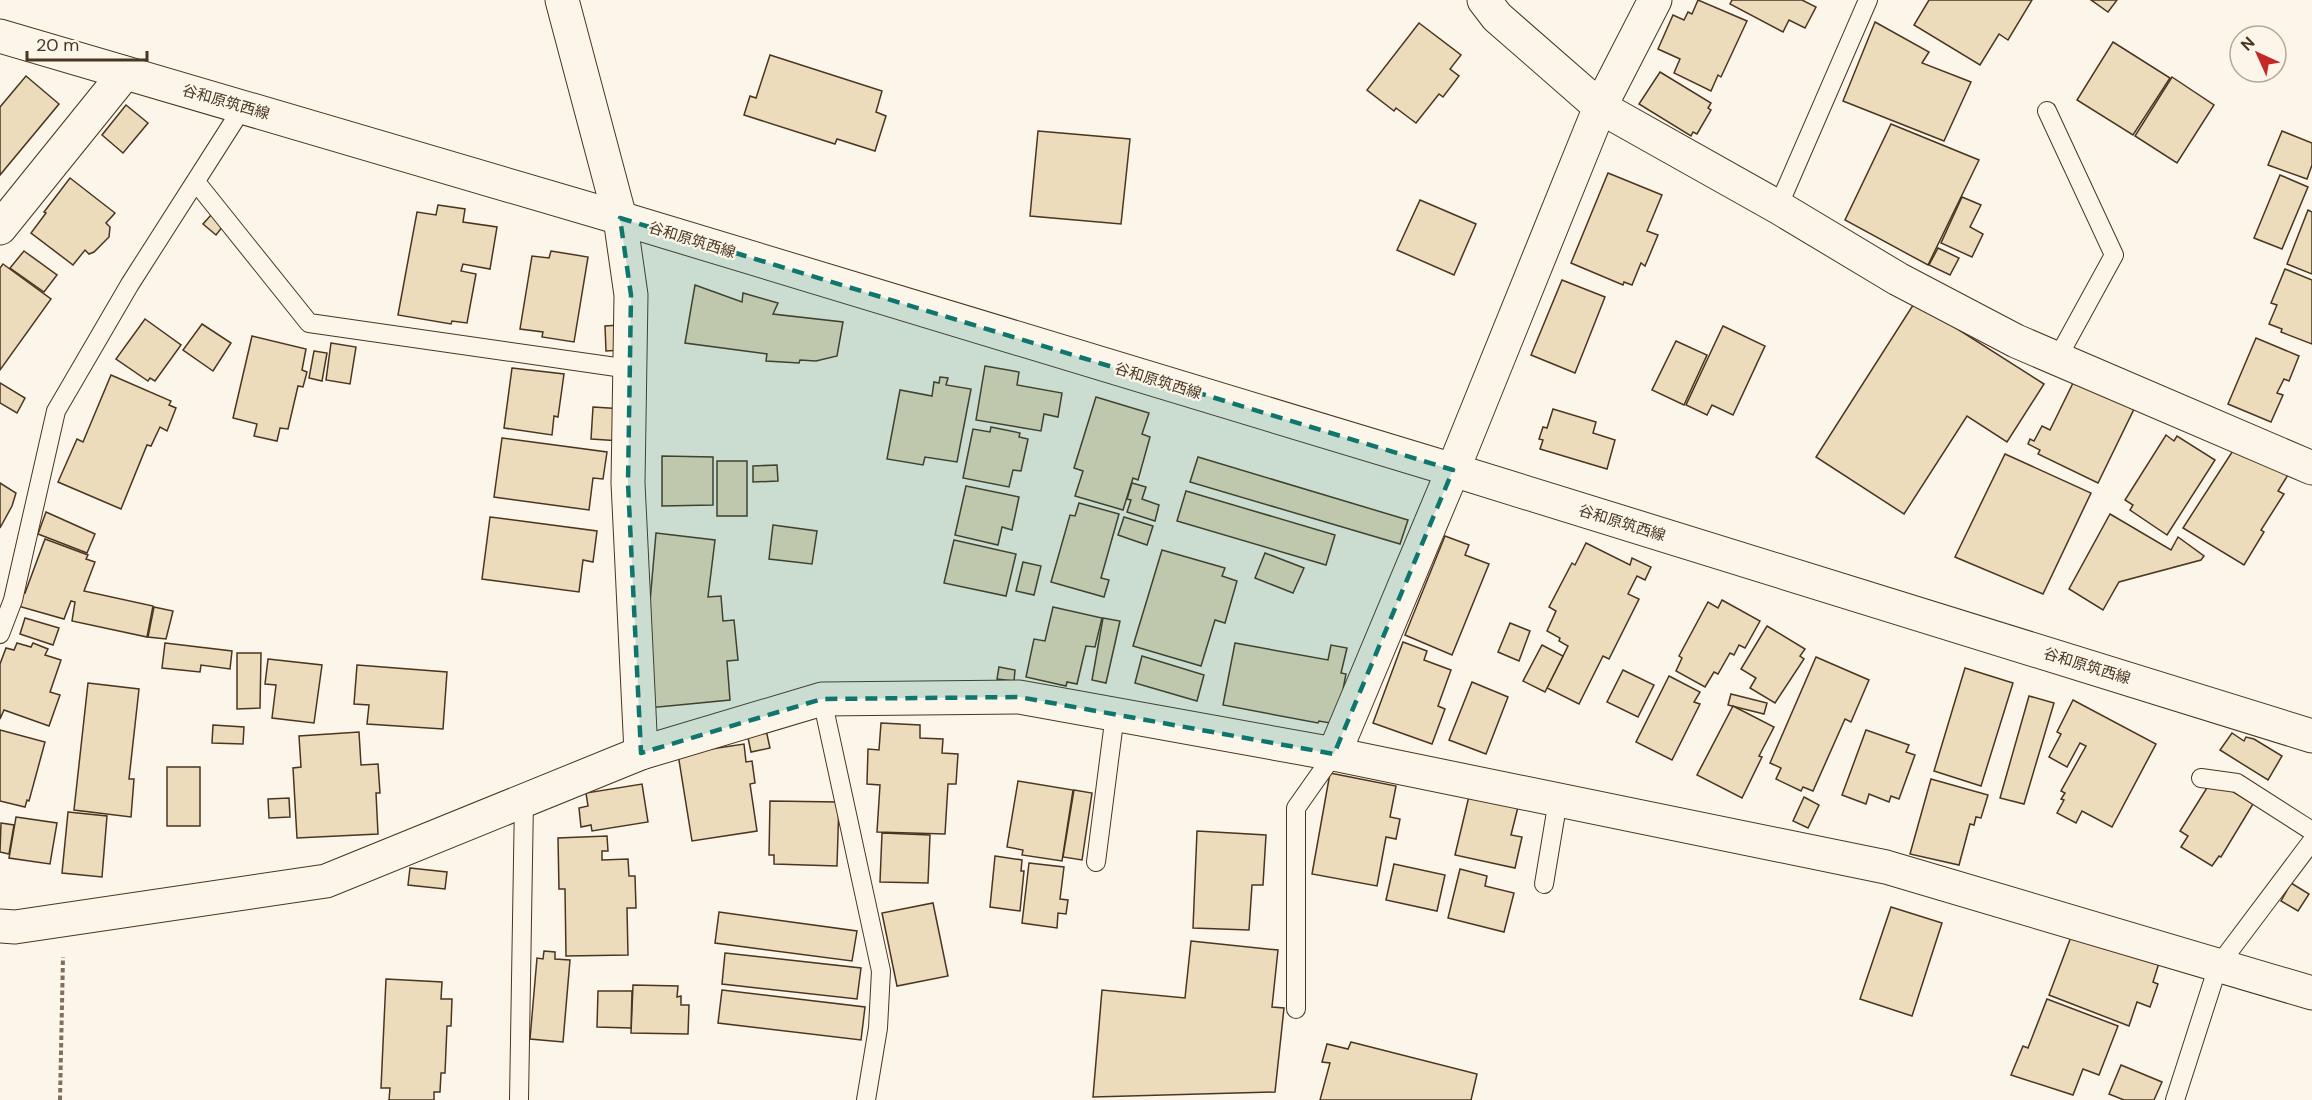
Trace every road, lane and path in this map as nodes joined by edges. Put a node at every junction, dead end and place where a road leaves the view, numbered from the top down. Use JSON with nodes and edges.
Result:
{"nodes":[{"id":1,"x":562,"y":0,"type":"edge"},
{"id":2,"x":1484,"y":0,"type":"edge"},
{"id":3,"x":1655,"y":0,"type":"edge"},
{"id":4,"x":1868,"y":0,"type":"edge"},
{"id":5,"x":0,"y":36,"type":"edge"},
{"id":6,"x":125,"y":73,"type":"junction"},
{"id":7,"x":243,"y":107,"type":"junction"},
{"id":8,"x":1600,"y":107,"type":"junction"},
{"id":9,"x":2047,"y":111,"type":"dead end"},
{"id":10,"x":196,"y":182,"type":"junction"},
{"id":11,"x":1779,"y":207,"type":"junction"},
{"id":12,"x":620,"y":218,"type":"junction"},
{"id":13,"x":0,"y":228,"type":"edge"},
{"id":14,"x":2057,"y":359,"type":"junction"},
{"id":15,"x":630,"y":369,"type":"junction"},
{"id":16,"x":2312,"y":468,"type":"edge"},
{"id":17,"x":1453,"y":470,"type":"junction"},
{"id":18,"x":0,"y":634,"type":"edge"},
{"id":19,"x":822,"y":699,"type":"junction"},
{"id":20,"x":1115,"y":714,"type":"junction"},
{"id":21,"x":2312,"y":736,"type":"edge"},
{"id":22,"x":641,"y":753,"type":"junction"},
{"id":23,"x":1334,"y":754,"type":"junction"},
{"id":24,"x":2201,"y":778,"type":"dead end"},
{"id":25,"x":524,"y":800,"type":"junction"},
{"id":26,"x":1558,"y":800,"type":"junction"},
{"id":27,"x":2312,"y":831,"type":"edge"},
{"id":28,"x":2312,"y":841,"type":"edge"},
{"id":29,"x":1096,"y":862,"type":"dead end"},
{"id":30,"x":1544,"y":884,"type":"dead end"},
{"id":31,"x":64,"y":920,"type":"junction"},
{"id":32,"x":0,"y":926,"type":"edge"},
{"id":33,"x":2218,"y":966,"type":"junction"},
{"id":34,"x":2312,"y":993,"type":"edge"},
{"id":35,"x":1296,"y":1009,"type":"dead end"},
{"id":36,"x":60,"y":1100,"type":"edge"},
{"id":37,"x":519,"y":1100,"type":"edge"},
{"id":38,"x":866,"y":1100,"type":"edge"},
{"id":39,"x":2175,"y":1100,"type":"edge"}],
"edges":[{"from":1,"to":12,"type":"street"},
{"from":2,"to":8,"type":"street"},
{"from":3,"to":8,"type":"street"},
{"from":4,"to":11,"type":"lane"},
{"from":5,"to":6,"type":"street","name":"谷和原筑西線"},
{"from":6,"to":7,"type":"street","name":"谷和原筑西線"},
{"from":6,"to":13,"type":"street"},
{"from":7,"to":10,"type":"lane"},
{"from":7,"to":12,"type":"street","name":"谷和原筑西線"},
{"from":8,"to":11,"type":"street"},
{"from":8,"to":17,"type":"street"},
{"from":9,"to":14,"type":"lane"},
{"from":10,"to":15,"type":"lane"},
{"from":10,"to":18,"type":"lane"},
{"from":11,"to":14,"type":"street"},
{"from":12,"to":15,"type":"street"},
{"from":12,"to":17,"type":"street","name":"谷和原筑西線"},
{"from":14,"to":16,"type":"street"},
{"from":15,"to":22,"type":"street"},
{"from":17,"to":21,"type":"street","name":"谷和原筑西線"},
{"from":17,"to":23,"type":"street"},
{"from":19,"to":20,"type":"street"},
{"from":19,"to":22,"type":"street"},
{"from":19,"to":38,"type":"lane"},
{"from":20,"to":23,"type":"street"},
{"from":20,"to":29,"type":"lane"},
{"from":22,"to":25,"type":"street"},
{"from":23,"to":26,"type":"street"},
{"from":23,"to":35,"type":"lane"},
{"from":24,"to":27,"type":"lane"},
{"from":25,"to":31,"type":"street"},
{"from":25,"to":37,"type":"lane"},
{"from":26,"to":30,"type":"lane"},
{"from":26,"to":33,"type":"street"},
{"from":28,"to":33,"type":"lane"},
{"from":31,"to":32,"type":"street"},
{"from":31,"to":36,"type":"path"},
{"from":33,"to":34,"type":"street"},
{"from":33,"to":39,"type":"lane"}]}
